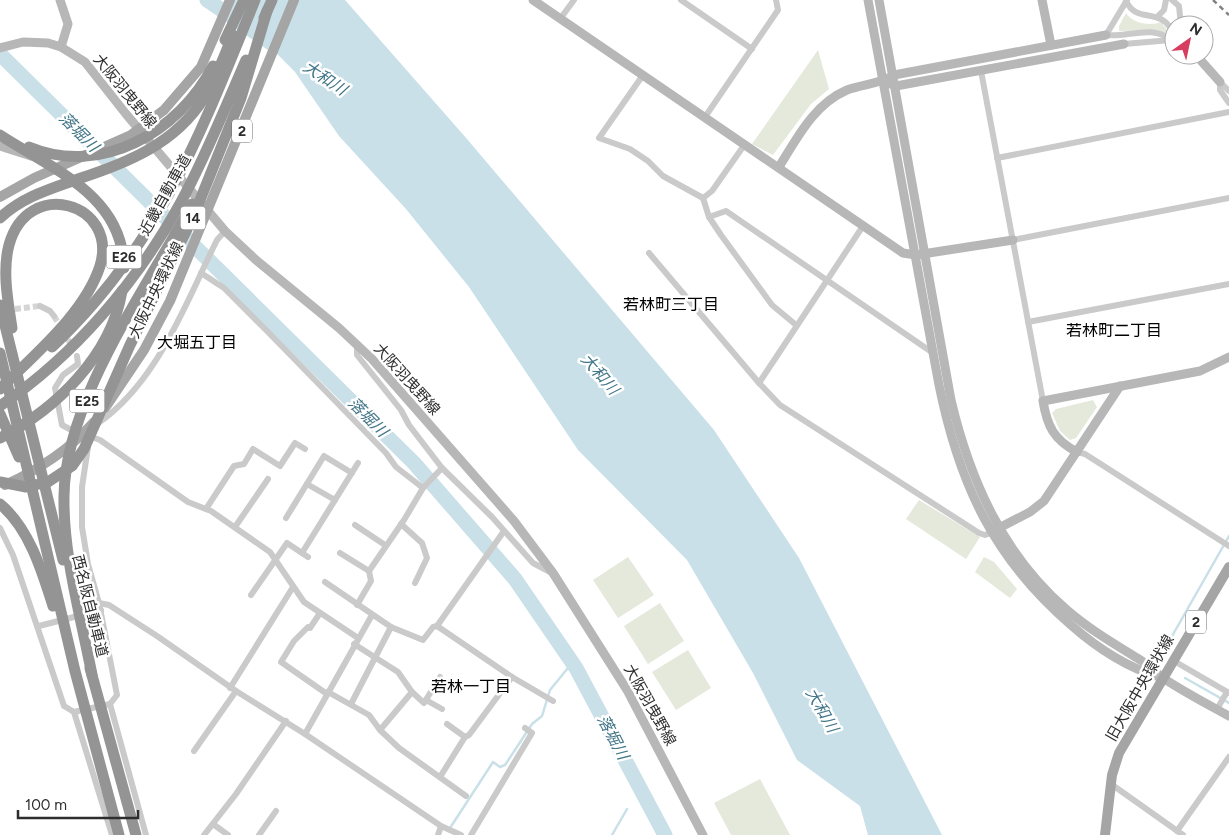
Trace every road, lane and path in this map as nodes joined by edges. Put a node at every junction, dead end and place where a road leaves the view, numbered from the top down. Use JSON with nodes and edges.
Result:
{"nodes":[{"id":1,"x":60,"y":0,"type":"edge"},
{"id":2,"x":230,"y":0,"type":"edge"},
{"id":3,"x":245,"y":0,"type":"edge"},
{"id":4,"x":255,"y":0,"type":"edge"},
{"id":5,"x":294,"y":0,"type":"edge"},
{"id":6,"x":533,"y":0,"type":"edge"},
{"id":7,"x":574,"y":0,"type":"edge"},
{"id":8,"x":681,"y":0,"type":"edge"},
{"id":9,"x":776,"y":0,"type":"edge"},
{"id":10,"x":868,"y":0,"type":"edge"},
{"id":11,"x":879,"y":0,"type":"edge"},
{"id":12,"x":1042,"y":0,"type":"edge"},
{"id":13,"x":1126,"y":0,"type":"edge"},
{"id":14,"x":1166,"y":0,"type":"edge"},
{"id":15,"x":1172,"y":0,"type":"edge"},
{"id":16,"x":269,"y":5,"type":"edge"},
{"id":17,"x":1180,"y":15,"type":"edge"},
{"id":18,"x":1158,"y":16,"type":"junction"},
{"id":19,"x":560,"y":19,"type":"junction"},
{"id":20,"x":1164,"y":21,"type":"edge"},
{"id":21,"x":1106,"y":35,"type":"junction"},
{"id":22,"x":1164,"y":35,"type":"edge"},
{"id":23,"x":1164,"y":39,"type":"edge"},
{"id":24,"x":1124,"y":44,"type":"joint"},
{"id":25,"x":1050,"y":45,"type":"junction"},
{"id":26,"x":62,"y":47,"type":"junction"},
{"id":27,"x":0,"y":48,"type":"edge"},
{"id":28,"x":752,"y":49,"type":"junction"},
{"id":29,"x":1205,"y":65,"type":"edge"},
{"id":30,"x":981,"y":71,"type":"junction"},
{"id":31,"x":643,"y":75,"type":"junction"},
{"id":32,"x":894,"y":75,"type":"junction"},
{"id":33,"x":884,"y":81,"type":"junction"},
{"id":34,"x":1220,"y":82,"type":"junction"},
{"id":35,"x":896,"y":86,"type":"junction"},
{"id":36,"x":1229,"y":91,"type":"edge"},
{"id":37,"x":1229,"y":103,"type":"edge"},
{"id":38,"x":1229,"y":112,"type":"edge"},
{"id":39,"x":705,"y":117,"type":"junction"},
{"id":40,"x":0,"y":134,"type":"edge"},
{"id":41,"x":746,"y":144,"type":"junction"},
{"id":42,"x":0,"y":146,"type":"edge"},
{"id":43,"x":95,"y":152,"type":"junction"},
{"id":44,"x":219,"y":154,"type":"junction"},
{"id":45,"x":997,"y":158,"type":"junction"},
{"id":46,"x":779,"y":167,"type":"junction"},
{"id":47,"x":0,"y":197,"type":"edge"},
{"id":48,"x":703,"y":198,"type":"junction"},
{"id":49,"x":1229,"y":198,"type":"edge"},
{"id":50,"x":710,"y":217,"type":"junction"},
{"id":51,"x":0,"y":218,"type":"edge"},
{"id":52,"x":863,"y":226,"type":"junction"},
{"id":53,"x":225,"y":231,"type":"junction"},
{"id":54,"x":1013,"y":240,"type":"junction"},
{"id":55,"x":649,"y":253,"type":"dead end"},
{"id":56,"x":920,"y":255,"type":"junction"},
{"id":57,"x":202,"y":270,"type":"junction"},
{"id":58,"x":825,"y":280,"type":"junction"},
{"id":59,"x":1229,"y":284,"type":"edge"},
{"id":60,"x":0,"y":304,"type":"edge"},
{"id":61,"x":40,"y":306,"type":"tunnel mouth"},
{"id":62,"x":54,"y":316,"type":"tunnel mouth"},
{"id":63,"x":1028,"y":322,"type":"junction"},
{"id":64,"x":796,"y":325,"type":"junction"},
{"id":65,"x":357,"y":344,"type":"junction"},
{"id":66,"x":933,"y":353,"type":"junction"},
{"id":67,"x":0,"y":354,"type":"edge"},
{"id":68,"x":77,"y":356,"type":"dead end"},
{"id":69,"x":1229,"y":357,"type":"edge"},
{"id":70,"x":759,"y":383,"type":"junction"},
{"id":71,"x":1120,"y":386,"type":"junction"},
{"id":72,"x":9,"y":388,"type":"edge"},
{"id":73,"x":1043,"y":401,"type":"junction"},
{"id":74,"x":0,"y":406,"type":"edge"},
{"id":75,"x":0,"y":414,"type":"edge"},
{"id":76,"x":82,"y":435,"type":"junction"},
{"id":77,"x":0,"y":438,"type":"edge"},
{"id":78,"x":305,"y":449,"type":"dead end"},
{"id":79,"x":1077,"y":452,"type":"junction"},
{"id":80,"x":38,"y":454,"type":"junction"},
{"id":81,"x":358,"y":463,"type":"dead end"},
{"id":82,"x":442,"y":468,"type":"junction"},
{"id":83,"x":352,"y":473,"type":"junction"},
{"id":84,"x":268,"y":479,"type":"dead end"},
{"id":85,"x":0,"y":482,"type":"edge"},
{"id":86,"x":307,"y":484,"type":"junction"},
{"id":87,"x":0,"y":488,"type":"edge"},
{"id":88,"x":423,"y":488,"type":"junction"},
{"id":89,"x":335,"y":500,"type":"junction"},
{"id":90,"x":0,"y":504,"type":"edge"},
{"id":91,"x":206,"y":509,"type":"junction"},
{"id":92,"x":39,"y":518,"type":"junction"},
{"id":93,"x":286,"y":518,"type":"dead end"},
{"id":94,"x":401,"y":524,"type":"junction"},
{"id":95,"x":355,"y":525,"type":"dead end"},
{"id":96,"x":235,"y":527,"type":"junction"},
{"id":97,"x":0,"y":528,"type":"edge"},
{"id":98,"x":504,"y":531,"type":"junction"},
{"id":99,"x":994,"y":531,"type":"junction"},
{"id":100,"x":384,"y":545,"type":"junction"},
{"id":101,"x":1229,"y":546,"type":"edge"},
{"id":102,"x":340,"y":553,"type":"dead end"},
{"id":103,"x":274,"y":559,"type":"junction"},
{"id":104,"x":1229,"y":567,"type":"edge"},
{"id":105,"x":369,"y":571,"type":"junction"},
{"id":106,"x":553,"y":573,"type":"junction"},
{"id":107,"x":325,"y":582,"type":"dead end"},
{"id":108,"x":415,"y":583,"type":"dead end"},
{"id":109,"x":293,"y":588,"type":"junction"},
{"id":110,"x":251,"y":595,"type":"dead end"},
{"id":111,"x":357,"y":605,"type":"junction"},
{"id":112,"x":100,"y":607,"type":"junction"},
{"id":113,"x":320,"y":613,"type":"junction"},
{"id":114,"x":372,"y":615,"type":"junction"},
{"id":115,"x":39,"y":626,"type":"junction"},
{"id":116,"x":437,"y":626,"type":"junction"},
{"id":117,"x":391,"y":627,"type":"junction"},
{"id":118,"x":356,"y":641,"type":"junction"},
{"id":119,"x":376,"y":658,"type":"junction"},
{"id":120,"x":1174,"y":660,"type":"junction"},
{"id":121,"x":75,"y":671,"type":"junction"},
{"id":122,"x":92,"y":675,"type":"junction"},
{"id":123,"x":440,"y":677,"type":"dead end"},
{"id":124,"x":512,"y":677,"type":"junction"},
{"id":125,"x":1164,"y":678,"type":"junction"},
{"id":126,"x":233,"y":689,"type":"junction"},
{"id":127,"x":412,"y":692,"type":"junction"},
{"id":128,"x":1228,"y":692,"type":"edge"},
{"id":129,"x":328,"y":693,"type":"junction"},
{"id":130,"x":426,"y":700,"type":"junction"},
{"id":131,"x":552,"y":700,"type":"dead end"},
{"id":132,"x":110,"y":704,"type":"junction"},
{"id":133,"x":351,"y":704,"type":"junction"},
{"id":134,"x":1219,"y":706,"type":"junction"},
{"id":135,"x":442,"y":709,"type":"dead end"},
{"id":136,"x":74,"y":712,"type":"junction"},
{"id":137,"x":1229,"y":716,"type":"edge"},
{"id":138,"x":286,"y":722,"type":"junction"},
{"id":139,"x":447,"y":724,"type":"dead end"},
{"id":140,"x":525,"y":728,"type":"dead end"},
{"id":141,"x":380,"y":730,"type":"junction"},
{"id":142,"x":305,"y":734,"type":"junction"},
{"id":143,"x":465,"y":737,"type":"junction"},
{"id":144,"x":194,"y":751,"type":"dead end"},
{"id":145,"x":1229,"y":758,"type":"edge"},
{"id":146,"x":440,"y":777,"type":"junction"},
{"id":147,"x":1111,"y":784,"type":"junction"},
{"id":148,"x":466,"y":796,"type":"dead end"},
{"id":149,"x":276,"y":811,"type":"dead end"},
{"id":150,"x":213,"y":824,"type":"junction"},
{"id":151,"x":441,"y":826,"type":"junction"},
{"id":152,"x":1177,"y":831,"type":"junction"},
{"id":153,"x":112,"y":835,"type":"edge"},
{"id":154,"x":119,"y":835,"type":"edge"},
{"id":155,"x":136,"y":835,"type":"edge"},
{"id":156,"x":146,"y":835,"type":"edge"},
{"id":157,"x":204,"y":835,"type":"edge"},
{"id":158,"x":228,"y":835,"type":"edge"},
{"id":159,"x":259,"y":835,"type":"edge"},
{"id":160,"x":438,"y":835,"type":"edge"},
{"id":161,"x":461,"y":835,"type":"edge"},
{"id":162,"x":471,"y":835,"type":"edge"},
{"id":163,"x":703,"y":835,"type":"edge"},
{"id":164,"x":1105,"y":835,"type":"edge"},
{"id":165,"x":1183,"y":835,"type":"edge"}],
"edges":[{"from":1,"to":26,"type":"street"},
{"from":2,"to":43,"type":"main road"},
{"from":3,"to":40,"type":"highway","number":"E26"},
{"from":3,"to":51,"type":"highway","number":"E26"},
{"from":4,"to":72,"type":"highway","name":"近畿自動車道","number":"E26"},
{"from":5,"to":76,"type":"main road","name":"大阪中央環状線","number":"2"},
{"from":6,"to":19,"type":"street"},
{"from":7,"to":19,"type":"street"},
{"from":8,"to":28,"type":"street"},
{"from":9,"to":28,"type":"street"},
{"from":10,"to":33,"type":"street"},
{"from":11,"to":32,"type":"street"},
{"from":12,"to":25,"type":"street"},
{"from":13,"to":18,"type":"street"},
{"from":13,"to":21,"type":"street"},
{"from":14,"to":18,"type":"street"},
{"from":15,"to":17,"type":"street"},
{"from":16,"to":44,"type":"highway","number":"E25"},
{"from":16,"to":72,"type":"highway","name":"近畿自動車道","number":"E26"},
{"from":18,"to":20,"type":"street"},
{"from":19,"to":31,"type":"street"},
{"from":21,"to":22,"type":"street"},
{"from":21,"to":25,"type":"street"},
{"from":23,"to":24,"type":"street"},
{"from":24,"to":30,"type":"street"},
{"from":25,"to":32,"type":"street"},
{"from":26,"to":27,"type":"street","name":"大阪羽曳野線"},
{"from":26,"to":53,"type":"street","name":"大阪羽曳野線"},
{"from":28,"to":39,"type":"street"},
{"from":29,"to":34,"type":"street"},
{"from":30,"to":35,"type":"street"},
{"from":30,"to":45,"type":"street"},
{"from":31,"to":39,"type":"street"},
{"from":31,"to":48,"type":"street"},
{"from":32,"to":33,"type":"street"},
{"from":32,"to":35,"type":"street"},
{"from":33,"to":35,"type":"street"},
{"from":33,"to":46,"type":"street"},
{"from":33,"to":56,"type":"street"},
{"from":34,"to":36,"type":"street"},
{"from":34,"to":37,"type":"street"},
{"from":35,"to":56,"type":"street"},
{"from":38,"to":45,"type":"street"},
{"from":39,"to":41,"type":"street"},
{"from":40,"to":77,"type":"highway","number":"E26"},
{"from":41,"to":46,"type":"street"},
{"from":41,"to":48,"type":"street"},
{"from":42,"to":43,"type":"street"},
{"from":43,"to":47,"type":"main road"},
{"from":44,"to":85,"type":"highway","number":"14"},
{"from":44,"to":122,"type":"highway","number":"E25"},
{"from":45,"to":54,"type":"street"},
{"from":46,"to":52,"type":"street"},
{"from":48,"to":50,"type":"street"},
{"from":49,"to":54,"type":"street"},
{"from":50,"to":58,"type":"street"},
{"from":50,"to":64,"type":"street"},
{"from":52,"to":56,"type":"street"},
{"from":52,"to":58,"type":"street"},
{"from":53,"to":57,"type":"street"},
{"from":53,"to":65,"type":"street","name":"大阪羽曳野線"},
{"from":54,"to":56,"type":"street"},
{"from":54,"to":63,"type":"street"},
{"from":55,"to":70,"type":"street"},
{"from":56,"to":66,"type":"street"},
{"from":56,"to":99,"type":"street"},
{"from":57,"to":76,"type":"street"},
{"from":57,"to":88,"type":"street"},
{"from":58,"to":64,"type":"street"},
{"from":58,"to":66,"type":"street"},
{"from":59,"to":63,"type":"street"},
{"from":60,"to":72,"type":"highway"},
{"from":61,"to":62,"type":"street"},
{"from":63,"to":73,"type":"street"},
{"from":64,"to":70,"type":"street"},
{"from":65,"to":82,"type":"street"},
{"from":65,"to":106,"type":"street","name":"大阪羽曳野線"},
{"from":66,"to":99,"type":"street"},
{"from":67,"to":72,"type":"highway"},
{"from":68,"to":76,"type":"street"},
{"from":69,"to":71,"type":"street"},
{"from":70,"to":99,"type":"street"},
{"from":71,"to":73,"type":"street"},
{"from":71,"to":79,"type":"street"},
{"from":72,"to":74,"type":"highway","number":"E26"},
{"from":72,"to":80,"type":"highway","name":"西名阪自動車道","number":"E25"},
{"from":72,"to":80,"type":"highway","number":"E25"},
{"from":72,"to":92,"type":"highway","name":"西名阪自動車道"},
{"from":73,"to":79,"type":"street"},
{"from":75,"to":92,"type":"highway"},
{"from":76,"to":87,"type":"main road","name":"大阪中央環状線","number":"2"},
{"from":76,"to":91,"type":"street"},
{"from":76,"to":112,"type":"street"},
{"from":78,"to":91,"type":"street"},
{"from":79,"to":99,"type":"street"},
{"from":79,"to":101,"type":"street"},
{"from":80,"to":122,"type":"highway","name":"西名阪自動車道","number":"E25"},
{"from":81,"to":83,"type":"street"},
{"from":82,"to":88,"type":"street"},
{"from":82,"to":98,"type":"street"},
{"from":83,"to":86,"type":"street"},
{"from":83,"to":89,"type":"street"},
{"from":84,"to":96,"type":"street"},
{"from":86,"to":89,"type":"street"},
{"from":86,"to":93,"type":"street"},
{"from":88,"to":94,"type":"street"},
{"from":89,"to":103,"type":"street"},
{"from":90,"to":121,"type":"highway"},
{"from":91,"to":96,"type":"street"},
{"from":92,"to":121,"type":"highway","name":"西名阪自動車道"},
{"from":94,"to":100,"type":"street"},
{"from":94,"to":108,"type":"street"},
{"from":95,"to":100,"type":"street"},
{"from":96,"to":103,"type":"street"},
{"from":97,"to":115,"type":"street"},
{"from":98,"to":106,"type":"street"},
{"from":98,"to":116,"type":"street"},
{"from":99,"to":125,"type":"street"},
{"from":100,"to":105,"type":"street"},
{"from":102,"to":105,"type":"street"},
{"from":103,"to":109,"type":"street"},
{"from":103,"to":110,"type":"street"},
{"from":104,"to":120,"type":"main road","name":"旧大阪中央環状線","number":"2"},
{"from":105,"to":111,"type":"street"},
{"from":106,"to":163,"type":"street","name":"大阪羽曳野線"},
{"from":107,"to":111,"type":"street"},
{"from":109,"to":113,"type":"street"},
{"from":109,"to":126,"type":"street"},
{"from":111,"to":114,"type":"street"},
{"from":112,"to":115,"type":"street"},
{"from":112,"to":126,"type":"street"},
{"from":112,"to":132,"type":"street"},
{"from":113,"to":118,"type":"street"},
{"from":113,"to":129,"type":"street"},
{"from":114,"to":117,"type":"street"},
{"from":114,"to":118,"type":"street"},
{"from":115,"to":136,"type":"street"},
{"from":116,"to":117,"type":"street"},
{"from":116,"to":124,"type":"street"},
{"from":117,"to":119,"type":"street"},
{"from":118,"to":119,"type":"street"},
{"from":118,"to":129,"type":"street"},
{"from":119,"to":127,"type":"street"},
{"from":119,"to":133,"type":"street"},
{"from":120,"to":125,"type":"main road","name":"旧大阪中央環状線","number":"2"},
{"from":120,"to":128,"type":"street"},
{"from":121,"to":154,"type":"highway","name":"西名阪自動車道"},
{"from":122,"to":155,"type":"highway","name":"西名阪自動車道","number":"E25"},
{"from":123,"to":130,"type":"street"},
{"from":124,"to":131,"type":"street"},
{"from":124,"to":143,"type":"street"},
{"from":125,"to":134,"type":"street"},
{"from":125,"to":147,"type":"main road","name":"旧大阪中央環状線","number":"2"},
{"from":126,"to":138,"type":"street"},
{"from":126,"to":144,"type":"street"},
{"from":127,"to":130,"type":"street"},
{"from":127,"to":141,"type":"street"},
{"from":128,"to":134,"type":"street"},
{"from":129,"to":133,"type":"street"},
{"from":129,"to":142,"type":"street"},
{"from":130,"to":135,"type":"street"},
{"from":132,"to":136,"type":"street"},
{"from":132,"to":156,"type":"street"},
{"from":133,"to":141,"type":"street"},
{"from":134,"to":137,"type":"street"},
{"from":136,"to":153,"type":"street"},
{"from":138,"to":142,"type":"street"},
{"from":138,"to":150,"type":"street"},
{"from":139,"to":143,"type":"street"},
{"from":140,"to":162,"type":"street"},
{"from":141,"to":146,"type":"street"},
{"from":142,"to":151,"type":"street"},
{"from":143,"to":146,"type":"street"},
{"from":145,"to":152,"type":"street"},
{"from":146,"to":148,"type":"street"},
{"from":147,"to":152,"type":"street"},
{"from":147,"to":164,"type":"main road","name":"旧大阪中央環状線","number":"2"},
{"from":149,"to":159,"type":"street"},
{"from":150,"to":157,"type":"street"},
{"from":150,"to":158,"type":"street"},
{"from":151,"to":160,"type":"street"},
{"from":151,"to":161,"type":"street"},
{"from":152,"to":165,"type":"street"}]}
